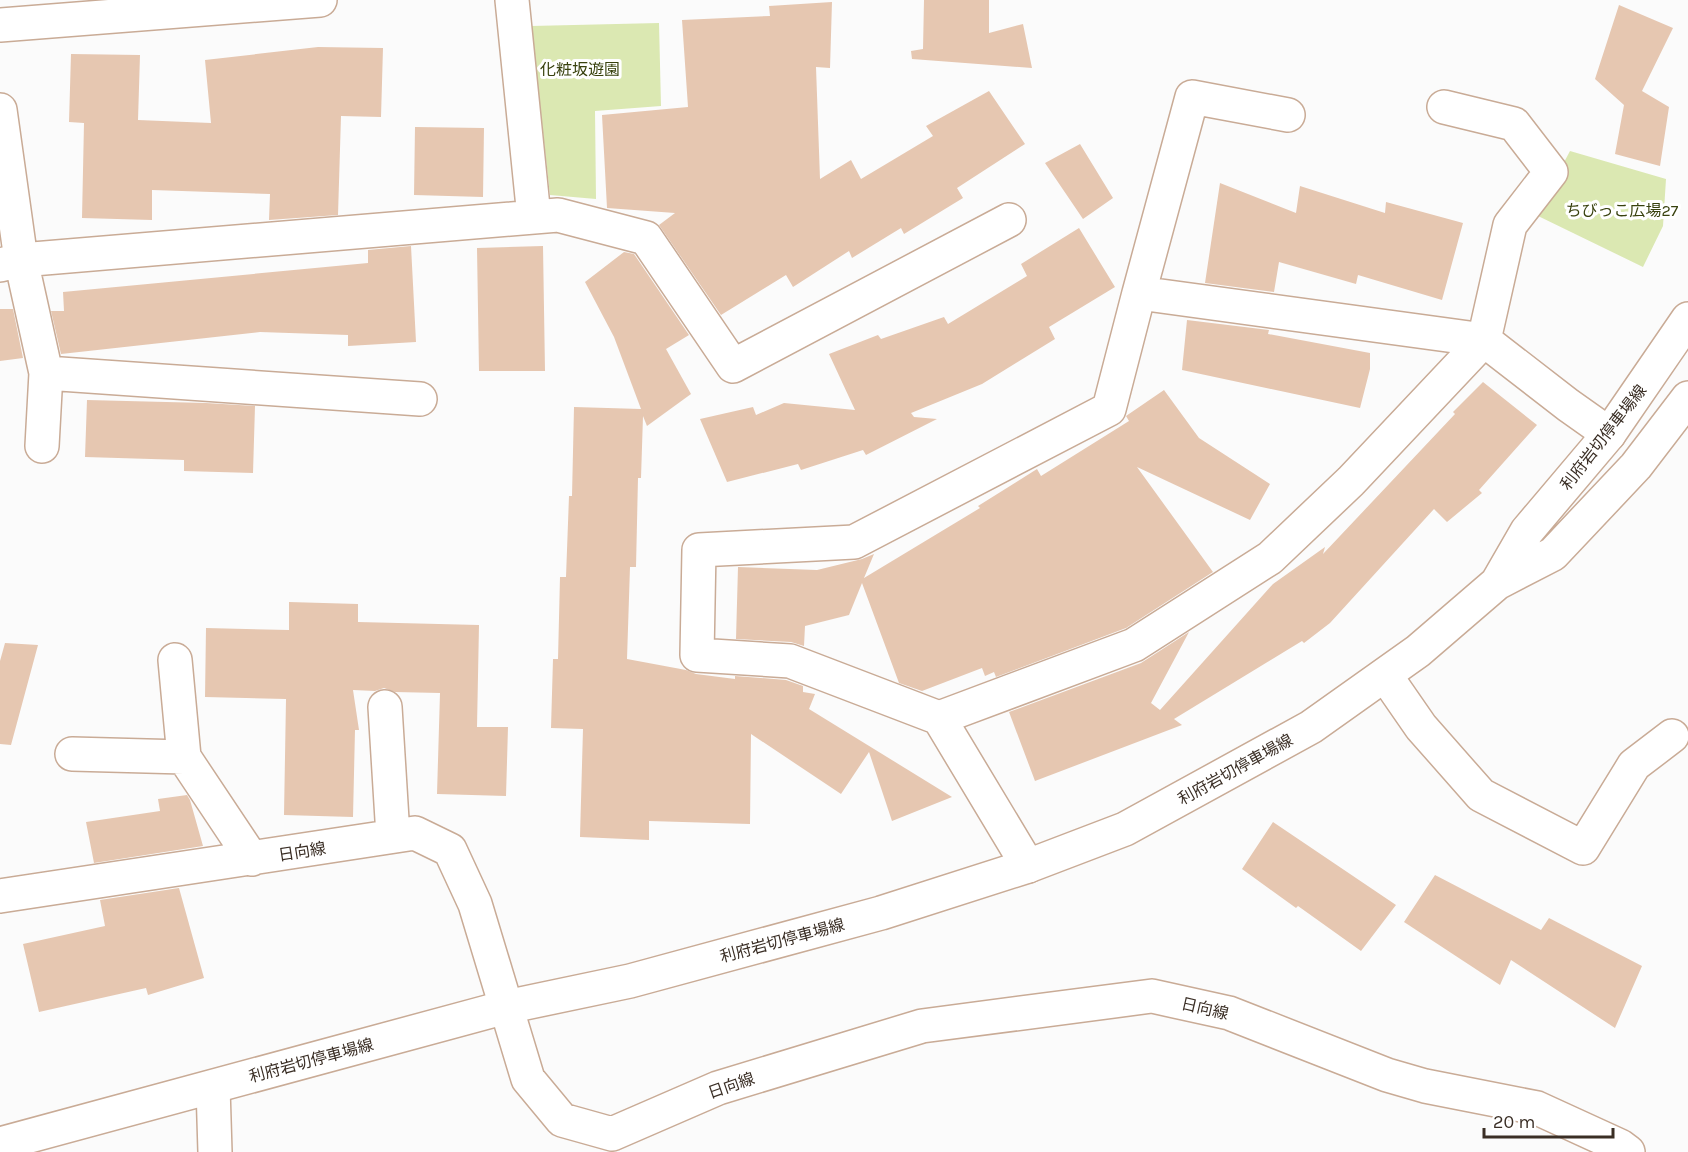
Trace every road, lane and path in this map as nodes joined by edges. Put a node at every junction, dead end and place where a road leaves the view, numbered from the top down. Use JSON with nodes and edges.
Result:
{"nodes":[{"id":1,"x":320,"y":0,"type":"edge"},
{"id":2,"x":512,"y":0,"type":"edge"},
{"id":3,"x":0,"y":25,"type":"edge"},
{"id":4,"x":1444,"y":107,"type":"dead end"},
{"id":5,"x":0,"y":110,"type":"edge"},
{"id":6,"x":1288,"y":115,"type":"dead end"},
{"id":7,"x":534,"y":216,"type":"junction"},
{"id":8,"x":1009,"y":220,"type":"dead end"},
{"id":9,"x":10,"y":262,"type":"edge"},
{"id":10,"x":1139,"y":293,"type":"junction"},
{"id":11,"x":1688,"y":319,"type":"edge"},
{"id":12,"x":1484,"y":340,"type":"junction"},
{"id":13,"x":46,"y":373,"type":"junction"},
{"id":14,"x":1688,"y":398,"type":"edge"},
{"id":15,"x":420,"y":399,"type":"dead end"},
{"id":16,"x":1609,"y":434,"type":"junction"},
{"id":17,"x":42,"y":446,"type":"dead end"},
{"id":18,"x":1497,"y":583,"type":"junction"},
{"id":19,"x":175,"y":660,"type":"dead end"},
{"id":20,"x":1385,"y":675,"type":"junction"},
{"id":21,"x":385,"y":707,"type":"dead end"},
{"id":22,"x":939,"y":718,"type":"junction"},
{"id":23,"x":1672,"y":736,"type":"dead end"},
{"id":24,"x":72,"y":754,"type":"dead end"},
{"id":25,"x":184,"y":757,"type":"junction"},
{"id":26,"x":393,"y":836,"type":"junction"},
{"id":27,"x":252,"y":859,"type":"junction"},
{"id":28,"x":1028,"y":866,"type":"junction"},
{"id":29,"x":0,"y":896,"type":"edge"},
{"id":30,"x":506,"y":1007,"type":"junction"},
{"id":31,"x":213,"y":1087,"type":"junction"},
{"id":32,"x":0,"y":1144,"type":"edge"},
{"id":33,"x":215,"y":1152,"type":"edge"},
{"id":34,"x":1628,"y":1152,"type":"edge"}],
"edges":[{"from":1,"to":3,"type":"street"},
{"from":2,"to":7,"type":"street"},
{"from":4,"to":12,"type":"street"},
{"from":5,"to":9,"type":"street"},
{"from":6,"to":10,"type":"street"},
{"from":7,"to":8,"type":"street"},
{"from":7,"to":9,"type":"street"},
{"from":9,"to":13,"type":"street"},
{"from":10,"to":12,"type":"street"},
{"from":10,"to":22,"type":"street"},
{"from":11,"to":16,"type":"street","name":"利府岩切停車場線"},
{"from":12,"to":16,"type":"street"},
{"from":12,"to":22,"type":"street"},
{"from":13,"to":15,"type":"street"},
{"from":13,"to":17,"type":"street"},
{"from":14,"to":18,"type":"street","name":"利府岩切停車場線"},
{"from":16,"to":18,"type":"street","name":"利府岩切停車場線"},
{"from":18,"to":20,"type":"street","name":"利府岩切停車場線"},
{"from":19,"to":25,"type":"street"},
{"from":20,"to":23,"type":"street"},
{"from":20,"to":28,"type":"street","name":"利府岩切停車場線"},
{"from":21,"to":26,"type":"street"},
{"from":22,"to":28,"type":"street"},
{"from":24,"to":25,"type":"street"},
{"from":25,"to":27,"type":"street"},
{"from":26,"to":27,"type":"street","name":"日向線"},
{"from":26,"to":30,"type":"street","name":"日向線"},
{"from":27,"to":29,"type":"street","name":"日向線"},
{"from":28,"to":30,"type":"street","name":"利府岩切停車場線"},
{"from":30,"to":31,"type":"street","name":"利府岩切停車場線"},
{"from":30,"to":34,"type":"street","name":"日向線"},
{"from":31,"to":32,"type":"street","name":"利府岩切停車場線"},
{"from":31,"to":33,"type":"street"}]}
